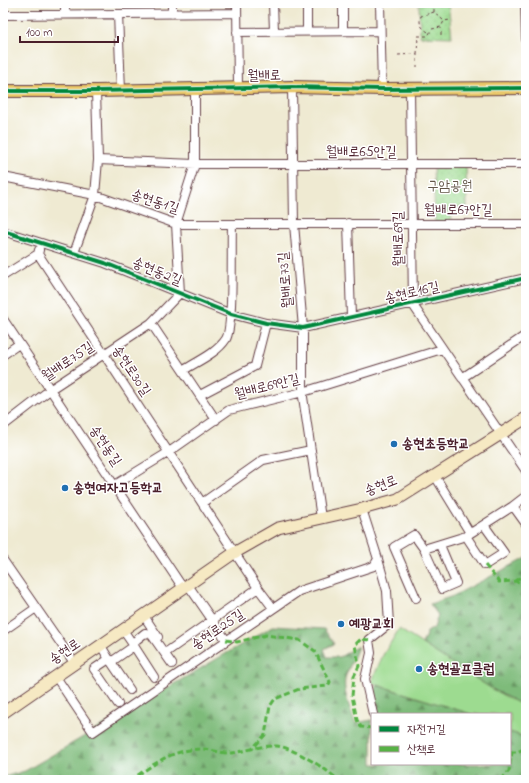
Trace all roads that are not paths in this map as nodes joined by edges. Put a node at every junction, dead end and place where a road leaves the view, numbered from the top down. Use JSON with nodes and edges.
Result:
{"nodes":[{"id":1,"x":65,"y":3,"type":"edge"},
{"id":2,"x":172,"y":3,"type":"edge"},
{"id":3,"x":237,"y":3,"type":"edge"},
{"id":4,"x":273,"y":3,"type":"edge"},
{"id":5,"x":307,"y":3,"type":"edge"},
{"id":6,"x":343,"y":3,"type":"edge"},
{"id":7,"x":380,"y":3,"type":"edge"},
{"id":8,"x":525,"y":3,"type":"edge"},
{"id":9,"x":237,"y":13,"type":"junction"},
{"id":10,"x":65,"y":14,"type":"junction"},
{"id":11,"x":118,"y":14,"type":"junction"},
{"id":12,"x":172,"y":14,"type":"junction"},
{"id":13,"x":3,"y":15,"type":"edge"},
{"id":14,"x":526,"y":29,"type":"edge"},
{"id":15,"x":307,"y":31,"type":"junction"},
{"id":16,"x":343,"y":31,"type":"junction"},
{"id":17,"x":380,"y":31,"type":"junction"},
{"id":18,"x":238,"y":32,"type":"junction"},
{"id":19,"x":274,"y":32,"type":"junction"},
{"id":20,"x":526,"y":39,"type":"edge"},
{"id":21,"x":292,"y":87,"type":"junction"},
{"id":22,"x":238,"y":88,"type":"junction"},
{"id":23,"x":526,"y":88,"type":"edge"},
{"id":24,"x":195,"y":89,"type":"junction"},
{"id":25,"x":382,"y":89,"type":"junction"},
{"id":26,"x":410,"y":89,"type":"junction"},
{"id":27,"x":3,"y":91,"type":"edge"},
{"id":28,"x":96,"y":91,"type":"junction"},
{"id":29,"x":121,"y":91,"type":"junction"},
{"id":30,"x":98,"y":160,"type":"junction"},
{"id":31,"x":196,"y":164,"type":"junction"},
{"id":32,"x":526,"y":164,"type":"edge"},
{"id":33,"x":294,"y":165,"type":"junction"},
{"id":34,"x":411,"y":165,"type":"junction"},
{"id":35,"x":3,"y":177,"type":"edge"},
{"id":36,"x":95,"y":195,"type":"junction"},
{"id":37,"x":348,"y":223,"type":"junction"},
{"id":38,"x":412,"y":223,"type":"junction"},
{"id":39,"x":176,"y":224,"type":"junction"},
{"id":40,"x":294,"y":224,"type":"junction"},
{"id":41,"x":526,"y":224,"type":"edge"},
{"id":42,"x":232,"y":225,"type":"junction"},
{"id":43,"x":3,"y":231,"type":"edge"},
{"id":44,"x":41,"y":243,"type":"junction"},
{"id":45,"x":74,"y":253,"type":"junction"},
{"id":46,"x":38,"y":254,"type":"junction"},
{"id":47,"x":3,"y":276,"type":"edge"},
{"id":48,"x":526,"y":278,"type":"edge"},
{"id":49,"x":180,"y":293,"type":"junction"},
{"id":50,"x":413,"y":305,"type":"junction"},
{"id":51,"x":231,"y":314,"type":"junction"},
{"id":52,"x":351,"y":318,"type":"junction"},
{"id":53,"x":3,"y":319,"type":"edge"},
{"id":54,"x":151,"y":323,"type":"junction"},
{"id":55,"x":266,"y":323,"type":"junction"},
{"id":56,"x":303,"y":328,"type":"junction"},
{"id":57,"x":526,"y":335,"type":"edge"},
{"id":58,"x":20,"y":344,"type":"junction"},
{"id":59,"x":442,"y":349,"type":"junction"},
{"id":60,"x":103,"y":353,"type":"junction"},
{"id":61,"x":3,"y":355,"type":"edge"},
{"id":62,"x":184,"y":370,"type":"junction"},
{"id":63,"x":462,"y":378,"type":"junction"},
{"id":64,"x":51,"y":389,"type":"junction"},
{"id":65,"x":304,"y":392,"type":"junction"},
{"id":66,"x":200,"y":395,"type":"junction"},
{"id":67,"x":526,"y":418,"type":"edge"},
{"id":68,"x":216,"y":420,"type":"junction"},
{"id":69,"x":3,"y":426,"type":"edge"},
{"id":70,"x":500,"y":434,"type":"junction"},
{"id":71,"x":311,"y":450,"type":"junction"},
{"id":72,"x":169,"y":452,"type":"junction"},
{"id":73,"x":526,"y":472,"type":"edge"},
{"id":74,"x":435,"y":476,"type":"junction"},
{"id":75,"x":115,"y":485,"type":"junction"},
{"id":76,"x":526,"y":496,"type":"edge"},
{"id":77,"x":202,"y":503,"type":"junction"},
{"id":78,"x":513,"y":506,"type":"junction"},
{"id":79,"x":362,"y":509,"type":"junction"},
{"id":80,"x":523,"y":514,"type":"edge"},
{"id":81,"x":321,"y":518,"type":"junction"},
{"id":82,"x":526,"y":524,"type":"edge"},
{"id":83,"x":484,"y":525,"type":"junction"},
{"id":84,"x":468,"y":535,"type":"junction"},
{"id":85,"x":440,"y":545,"type":"junction"},
{"id":86,"x":424,"y":550,"type":"junction"},
{"id":87,"x":234,"y":553,"type":"junction"},
{"id":88,"x":378,"y":559,"type":"junction"},
{"id":89,"x":4,"y":562,"type":"edge"},
{"id":90,"x":185,"y":587,"type":"junction"},
{"id":91,"x":258,"y":588,"type":"junction"},
{"id":92,"x":416,"y":598,"type":"dead end"},
{"id":93,"x":36,"y":608,"type":"junction"},
{"id":94,"x":273,"y":608,"type":"junction"},
{"id":95,"x":144,"y":616,"type":"junction"},
{"id":96,"x":212,"y":620,"type":"junction"},
{"id":97,"x":123,"y":630,"type":"junction"},
{"id":98,"x":3,"y":631,"type":"edge"},
{"id":99,"x":226,"y":640,"type":"junction"},
{"id":100,"x":100,"y":646,"type":"junction"},
{"id":101,"x":134,"y":646,"type":"junction"},
{"id":102,"x":168,"y":651,"type":"junction"},
{"id":103,"x":110,"y":661,"type":"junction"},
{"id":104,"x":75,"y":664,"type":"junction"},
{"id":105,"x":172,"y":664,"type":"dead end"},
{"id":106,"x":181,"y":671,"type":"junction"},
{"id":107,"x":56,"y":677,"type":"junction"},
{"id":108,"x":154,"y":677,"type":"dead end"},
{"id":109,"x":130,"y":690,"type":"dead end"},
{"id":110,"x":118,"y":704,"type":"dead end"},
{"id":111,"x":3,"y":713,"type":"edge"},
{"id":112,"x":373,"y":713,"type":"edge"}],
"edges":[{"from":1,"to":10,"type":"street"},
{"from":2,"to":12,"type":"street"},
{"from":3,"to":9,"type":"street"},
{"from":4,"to":19,"type":"street"},
{"from":5,"to":15,"type":"street"},
{"from":6,"to":16,"type":"street"},
{"from":7,"to":17,"type":"street"},
{"from":8,"to":14,"type":"street"},
{"from":9,"to":12,"type":"street"},
{"from":9,"to":18,"type":"street"},
{"from":10,"to":11,"type":"street"},
{"from":10,"to":13,"type":"street"},
{"from":11,"to":12,"type":"street"},
{"from":11,"to":29,"type":"street"},
{"from":14,"to":20,"type":"street"},
{"from":15,"to":16,"type":"street"},
{"from":15,"to":19,"type":"street"},
{"from":16,"to":17,"type":"street"},
{"from":17,"to":25,"type":"street"},
{"from":18,"to":19,"type":"street"},
{"from":18,"to":22,"type":"street"},
{"from":21,"to":22,"type":"main road","name":"월배로"},
{"from":21,"to":25,"type":"main road","name":"월배로"},
{"from":21,"to":33,"type":"street","name":"월배로73길"},
{"from":22,"to":24,"type":"main road","name":"월배로"},
{"from":23,"to":26,"type":"main road","name":"월배로"},
{"from":24,"to":29,"type":"main road","name":"월배로"},
{"from":24,"to":31,"type":"street"},
{"from":25,"to":26,"type":"main road","name":"월배로"},
{"from":26,"to":34,"type":"street","name":"월배로69길"},
{"from":27,"to":28,"type":"main road","name":"월배로"},
{"from":28,"to":29,"type":"main road","name":"월배로"},
{"from":28,"to":30,"type":"street"},
{"from":30,"to":31,"type":"street"},
{"from":30,"to":36,"type":"street"},
{"from":31,"to":33,"type":"street","name":"월배로65안길"},
{"from":31,"to":39,"type":"street"},
{"from":32,"to":34,"type":"street","name":"월배로65안길"},
{"from":33,"to":34,"type":"street","name":"월배로65안길"},
{"from":33,"to":40,"type":"street","name":"월배로73길"},
{"from":34,"to":38,"type":"street","name":"월배로69길"},
{"from":35,"to":36,"type":"street","name":"송현동1길"},
{"from":36,"to":39,"type":"street","name":"송현동1길"},
{"from":36,"to":45,"type":"street"},
{"from":37,"to":38,"type":"street","name":"월배로67안길"},
{"from":37,"to":40,"type":"street","name":"월배로67안길"},
{"from":37,"to":52,"type":"street"},
{"from":38,"to":41,"type":"street","name":"월배로67안길"},
{"from":38,"to":50,"type":"street","name":"월배로69길"},
{"from":39,"to":42,"type":"street","name":"송현동1길"},
{"from":39,"to":49,"type":"street"},
{"from":40,"to":42,"type":"street","name":"송현동1길"},
{"from":40,"to":56,"type":"street","name":"월배로73길"},
{"from":42,"to":51,"type":"street"},
{"from":43,"to":44,"type":"street","name":"송현동2길"},
{"from":44,"to":45,"type":"street","name":"송현동2길"},
{"from":44,"to":46,"type":"street"},
{"from":45,"to":49,"type":"street","name":"송현동2길"},
{"from":46,"to":47,"type":"street"},
{"from":46,"to":60,"type":"street","name":"송현로30길"},
{"from":48,"to":50,"type":"street","name":"송현로16길"},
{"from":49,"to":51,"type":"street","name":"송현동2길"},
{"from":49,"to":54,"type":"street","name":"월배로75길"},
{"from":50,"to":52,"type":"street","name":"송현로16길"},
{"from":50,"to":59,"type":"street"},
{"from":51,"to":55,"type":"street","name":"송현동2길"},
{"from":51,"to":62,"type":"street"},
{"from":52,"to":56,"type":"street","name":"송현로16길"},
{"from":53,"to":58,"type":"street","name":"송현동길"},
{"from":54,"to":60,"type":"street","name":"월배로75길"},
{"from":54,"to":62,"type":"street"},
{"from":55,"to":56,"type":"street","name":"송현동2길"},
{"from":55,"to":66,"type":"street"},
{"from":56,"to":65,"type":"street","name":"월배로73길"},
{"from":57,"to":63,"type":"street"},
{"from":58,"to":61,"type":"street"},
{"from":58,"to":64,"type":"street","name":"송현동길"},
{"from":59,"to":63,"type":"street"},
{"from":59,"to":65,"type":"street","name":"월배로69안길"},
{"from":60,"to":64,"type":"street","name":"월배로75길"},
{"from":60,"to":72,"type":"street","name":"송현로30길"},
{"from":62,"to":66,"type":"street"},
{"from":63,"to":70,"type":"street"},
{"from":64,"to":69,"type":"street","name":"월배로75길"},
{"from":64,"to":75,"type":"street","name":"송현동길"},
{"from":65,"to":68,"type":"street","name":"월배로69안길"},
{"from":65,"to":71,"type":"street","name":"월배로73길"},
{"from":66,"to":68,"type":"street"},
{"from":67,"to":70,"type":"main road","name":"송현로"},
{"from":68,"to":72,"type":"street","name":"월배로69안길"},
{"from":70,"to":73,"type":"street"},
{"from":70,"to":74,"type":"main road","name":"송현로"},
{"from":71,"to":77,"type":"street"},
{"from":71,"to":81,"type":"street","name":"월배로73길"},
{"from":72,"to":75,"type":"street","name":"월배로69안길"},
{"from":72,"to":77,"type":"street","name":"송현로30길"},
{"from":74,"to":79,"type":"main road","name":"송현로"},
{"from":74,"to":84,"type":"street"},
{"from":75,"to":90,"type":"street","name":"송현동길"},
{"from":76,"to":78,"type":"street"},
{"from":77,"to":87,"type":"street","name":"송현로30길"},
{"from":78,"to":80,"type":"street"},
{"from":78,"to":83,"type":"street"},
{"from":79,"to":81,"type":"main road","name":"송현로"},
{"from":79,"to":88,"type":"street"},
{"from":80,"to":82,"type":"street"},
{"from":81,"to":87,"type":"main road","name":"송현로"},
{"from":83,"to":84,"type":"street"},
{"from":83,"to":84,"type":"street"},
{"from":84,"to":85,"type":"street"},
{"from":85,"to":86,"type":"street"},
{"from":85,"to":86,"type":"street"},
{"from":86,"to":92,"type":"street"},
{"from":87,"to":90,"type":"main road","name":"송현로"},
{"from":87,"to":91,"type":"street"},
{"from":88,"to":94,"type":"street","name":"송현로25길"},
{"from":88,"to":112,"type":"street"},
{"from":89,"to":93,"type":"street"},
{"from":90,"to":95,"type":"main road","name":"송현로"},
{"from":90,"to":96,"type":"street","name":"송현동길"},
{"from":91,"to":94,"type":"street"},
{"from":91,"to":96,"type":"street"},
{"from":93,"to":98,"type":"street"},
{"from":93,"to":104,"type":"street"},
{"from":94,"to":99,"type":"street","name":"송현로25길"},
{"from":95,"to":97,"type":"main road","name":"송현로"},
{"from":95,"to":102,"type":"street"},
{"from":96,"to":99,"type":"street","name":"송현동길"},
{"from":96,"to":102,"type":"street"},
{"from":97,"to":100,"type":"main road","name":"송현로"},
{"from":97,"to":101,"type":"street"},
{"from":99,"to":106,"type":"street","name":"송현로25길"},
{"from":100,"to":103,"type":"street"},
{"from":100,"to":104,"type":"main road","name":"송현로"},
{"from":101,"to":103,"type":"street"},
{"from":101,"to":105,"type":"street"},
{"from":101,"to":108,"type":"street"},
{"from":102,"to":106,"type":"street"},
{"from":103,"to":109,"type":"street"},
{"from":103,"to":110,"type":"street"},
{"from":104,"to":107,"type":"main road","name":"송현로"},
{"from":106,"to":107,"type":"street","name":"송현로25길"},
{"from":107,"to":111,"type":"main road","name":"송현로"}]}
